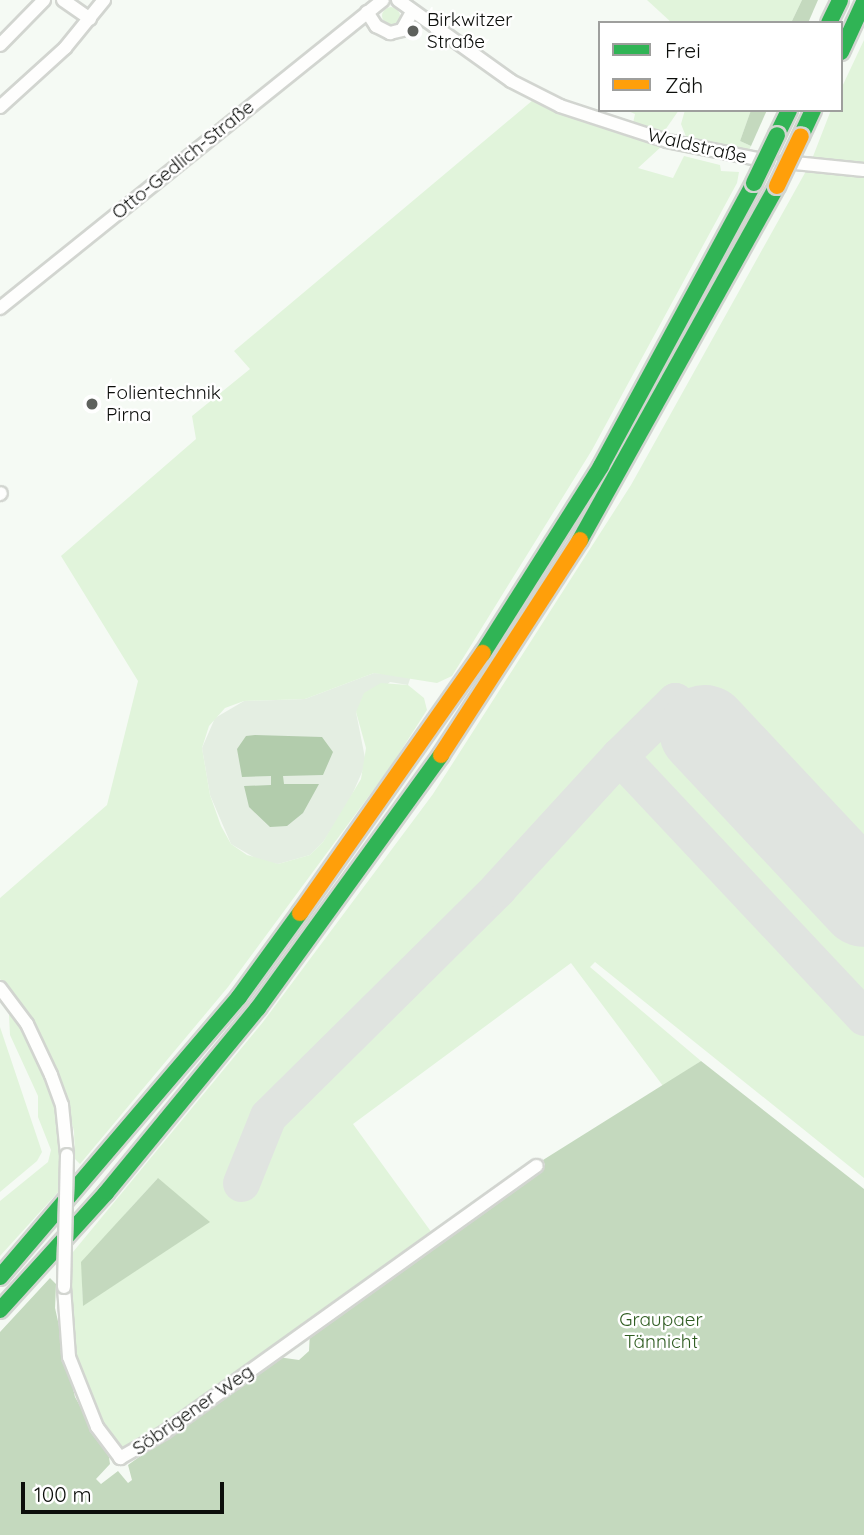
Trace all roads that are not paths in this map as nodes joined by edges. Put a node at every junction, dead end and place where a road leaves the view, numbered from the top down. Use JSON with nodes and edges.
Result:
{"nodes":[{"id":1,"x":44,"y":0,"type":"edge"},
{"id":2,"x":63,"y":0,"type":"edge"},
{"id":3,"x":104,"y":0,"type":"edge"},
{"id":4,"x":383,"y":0,"type":"edge"},
{"id":5,"x":398,"y":0,"type":"edge"},
{"id":6,"x":839,"y":0,"type":"edge"},
{"id":7,"x":864,"y":2,"type":"edge"},
{"id":8,"x":367,"y":12,"type":"junction"},
{"id":9,"x":412,"y":12,"type":"junction"},
{"id":10,"x":90,"y":19,"type":"junction"},
{"id":11,"x":830,"y":21,"type":"edge"},
{"id":12,"x":0,"y":45,"type":"edge"},
{"id":13,"x":843,"y":48,"type":"edge"},
{"id":14,"x":0,"y":107,"type":"edge"},
{"id":15,"x":788,"y":112,"type":"edge"},
{"id":16,"x":812,"y":112,"type":"edge"},
{"id":17,"x":864,"y":170,"type":"edge"},
{"id":18,"x":0,"y":309,"type":"edge"},
{"id":19,"x":0,"y":988,"type":"edge"},
{"id":20,"x":536,"y":1166,"type":"dead end"},
{"id":21,"x":0,"y":1277,"type":"edge"},
{"id":22,"x":0,"y":1310,"type":"edge"}],
"edges":[{"from":1,"to":12,"type":"street"},
{"from":2,"to":10,"type":"street"},
{"from":3,"to":10,"type":"street"},
{"from":4,"to":8,"type":"street","name":"Otto-Gedlich-Straße"},
{"from":5,"to":9,"type":"street","name":"Waldstraße"},
{"from":6,"to":11,"type":"highway"},
{"from":7,"to":13,"type":"highway"},
{"from":8,"to":9,"type":"street"},
{"from":8,"to":18,"type":"street","name":"Otto-Gedlich-Straße"},
{"from":9,"to":17,"type":"street","name":"Waldstraße"},
{"from":10,"to":14,"type":"street"},
{"from":15,"to":21,"type":"highway","bridge":true},
{"from":16,"to":22,"type":"highway","bridge":true},
{"from":19,"to":20,"type":"street","name":"Söbrigener Weg","bridge":true}]}
